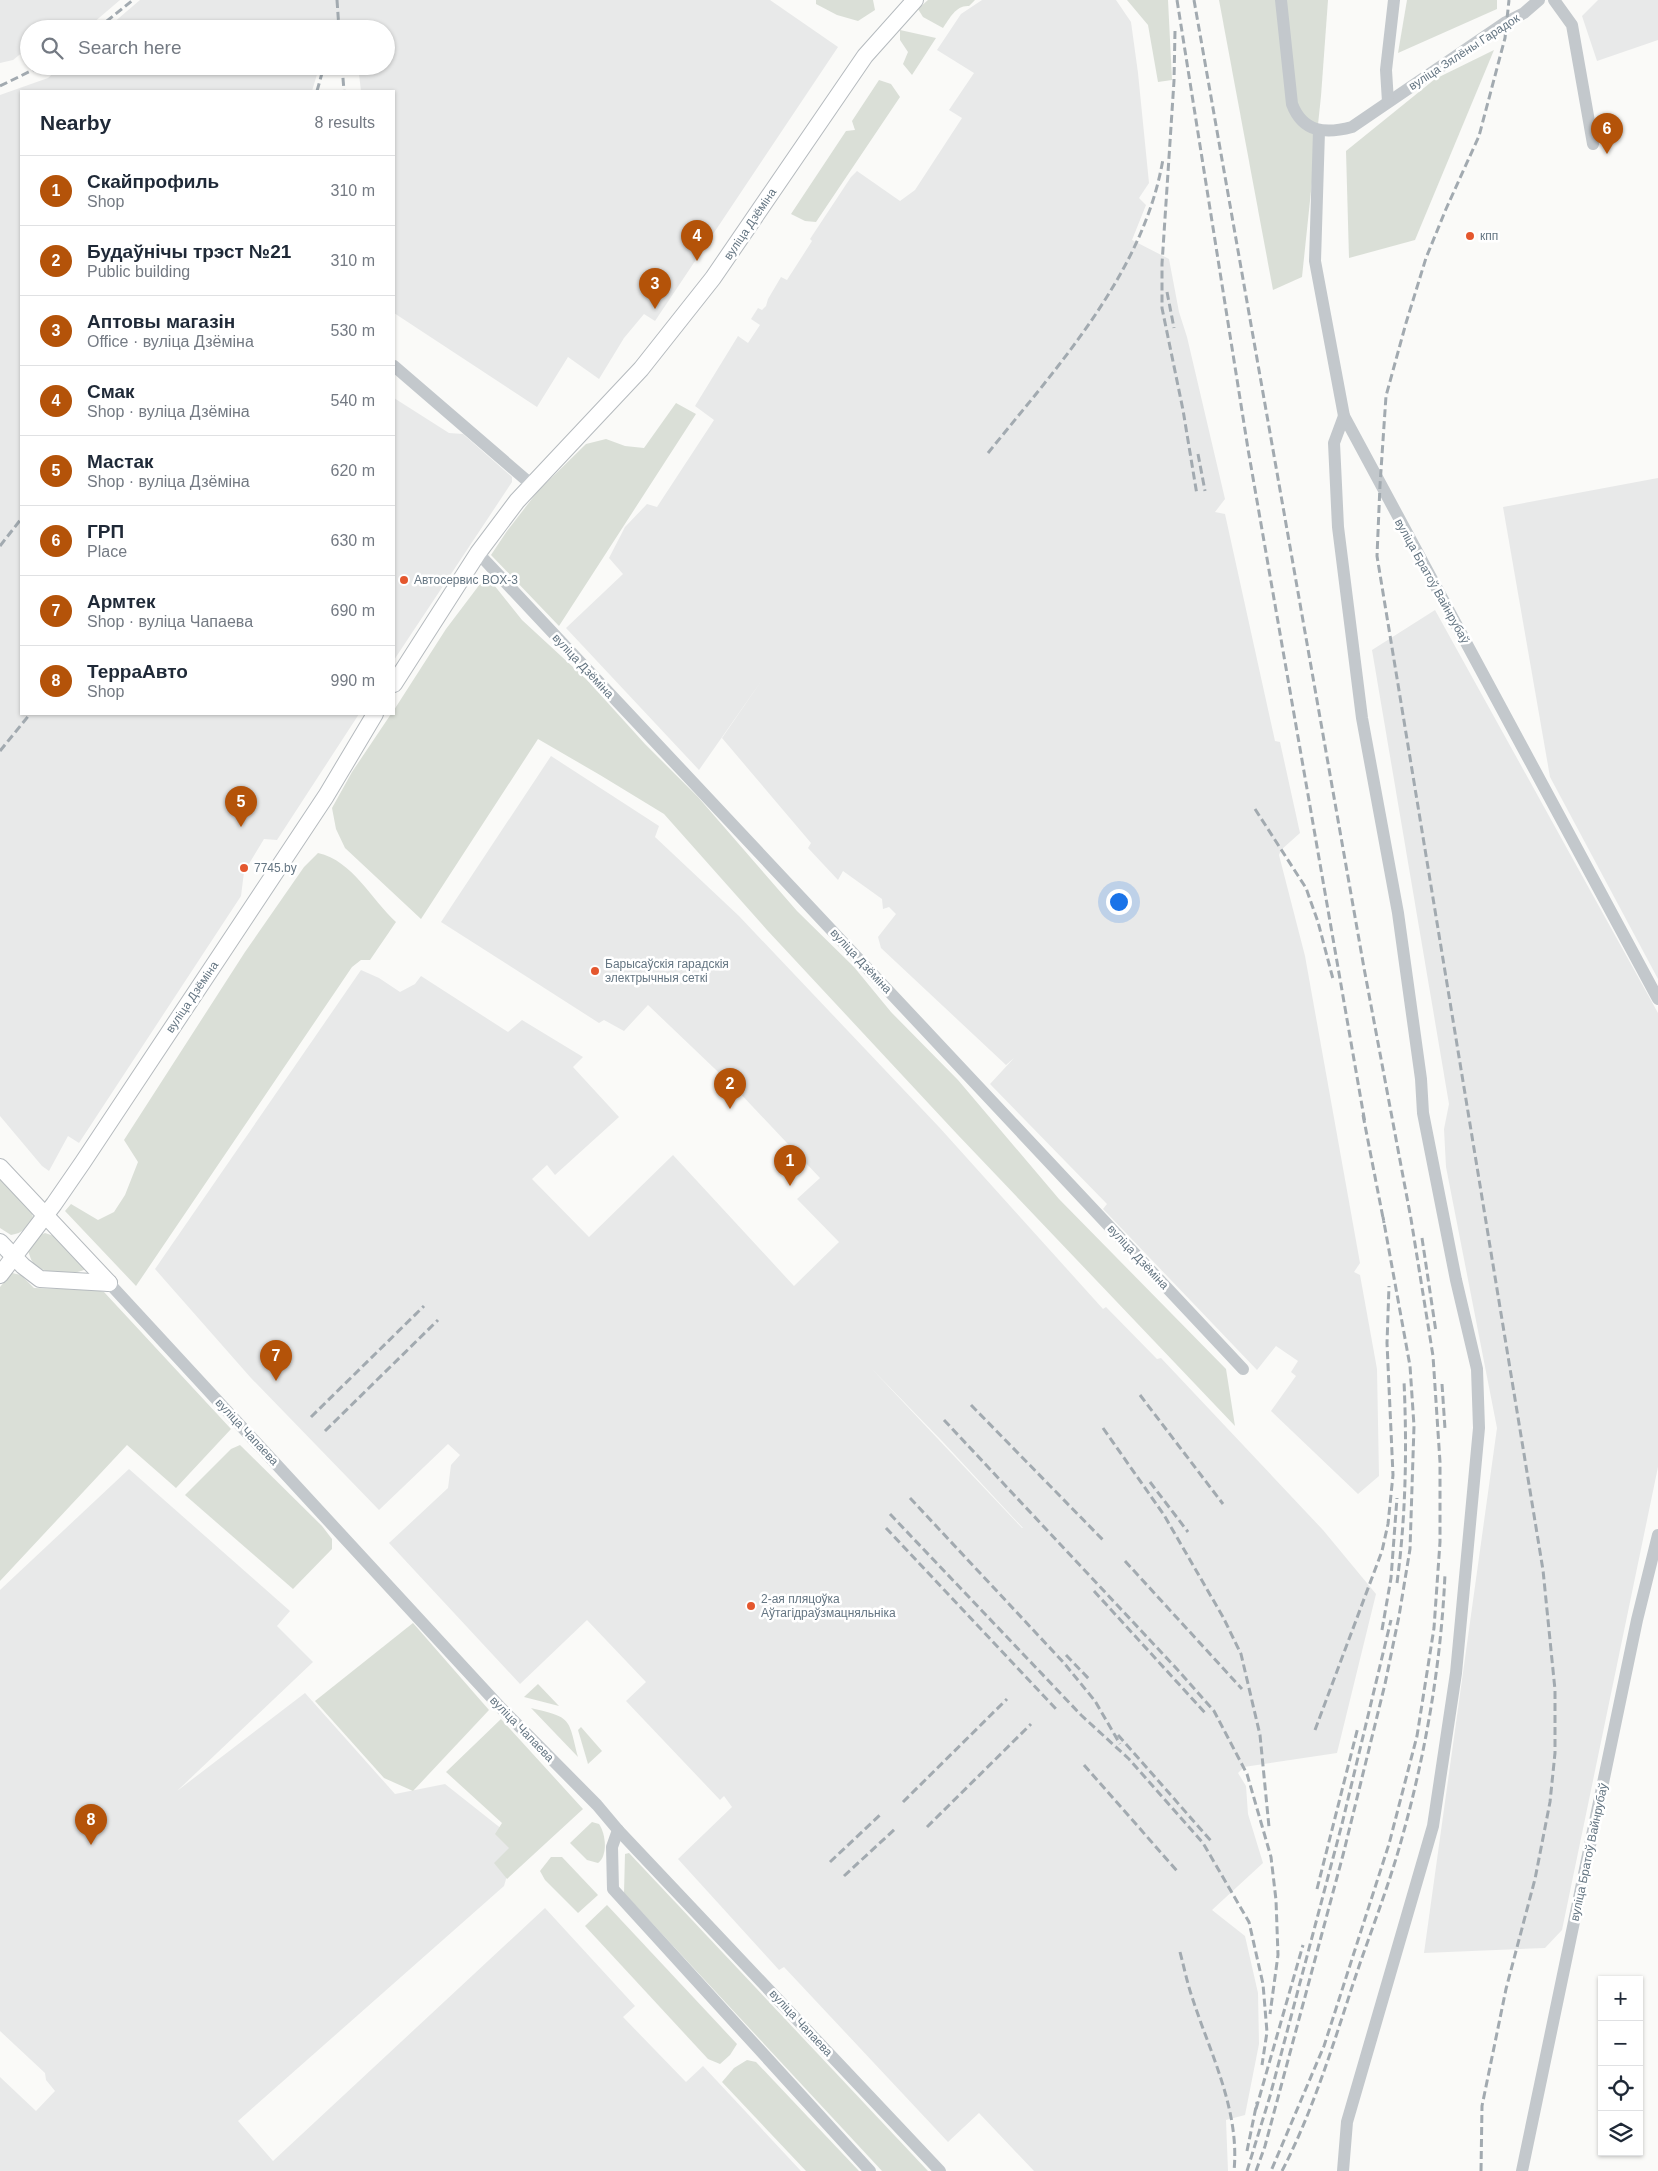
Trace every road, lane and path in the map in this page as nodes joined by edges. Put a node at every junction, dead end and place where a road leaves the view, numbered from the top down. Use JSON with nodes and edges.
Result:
{"nodes":[{"id":1,"x":915,"y":0,"type":"edge"},
{"id":2,"x":1281,"y":0,"type":"edge"},
{"id":3,"x":1394,"y":0,"type":"edge"},
{"id":4,"x":1539,"y":0,"type":"edge"},
{"id":5,"x":1554,"y":0,"type":"edge"},
{"id":6,"x":1388,"y":102,"type":"junction"},
{"id":7,"x":1319,"y":130,"type":"junction"},
{"id":8,"x":1593,"y":144,"type":"dead end"},
{"id":9,"x":395,"y":367,"type":"edge"},
{"id":10,"x":1344,"y":416,"type":"junction"},
{"id":11,"x":532,"y":485,"type":"junction"},
{"id":12,"x":478,"y":553,"type":"junction"},
{"id":13,"x":395,"y":682,"type":"edge"},
{"id":14,"x":375,"y":715,"type":"edge"},
{"id":15,"x":1658,"y":999,"type":"edge"},
{"id":16,"x":0,"y":1167,"type":"edge"},
{"id":17,"x":45,"y":1214,"type":"junction"},
{"id":18,"x":0,"y":1242,"type":"edge"},
{"id":19,"x":13,"y":1256,"type":"junction"},
{"id":20,"x":0,"y":1275,"type":"edge"},
{"id":21,"x":109,"y":1283,"type":"junction"},
{"id":22,"x":1243,"y":1369,"type":"dead end"},
{"id":23,"x":1658,"y":1534,"type":"edge"},
{"id":24,"x":618,"y":1830,"type":"junction"},
{"id":25,"x":870,"y":2171,"type":"edge"},
{"id":26,"x":940,"y":2171,"type":"edge"},
{"id":27,"x":1343,"y":2171,"type":"edge"},
{"id":28,"x":1522,"y":2171,"type":"edge"}],
"edges":[{"from":1,"to":11,"type":"main road","name":"вуліца Дзёміна"},
{"from":2,"to":7,"type":"street"},
{"from":3,"to":6,"type":"street"},
{"from":4,"to":6,"type":"street","name":"вуліца Зялёны Гарадок"},
{"from":5,"to":8,"type":"street"},
{"from":6,"to":7,"type":"street","name":"вуліца Зялёны Гарадок"},
{"from":7,"to":10,"type":"street","name":"вуліца Братоў Вайнрубаў"},
{"from":9,"to":11,"type":"street"},
{"from":10,"to":15,"type":"street","name":"вуліца Братоў Вайнрубаў"},
{"from":10,"to":27,"type":"street"},
{"from":11,"to":12,"type":"main road","name":"вуліца Дзёміна"},
{"from":12,"to":13,"type":"main road","name":"вуліца Дзёміна"},
{"from":12,"to":22,"type":"street","name":"вуліца Дзёміна"},
{"from":14,"to":17,"type":"main road","name":"вуліца Дзёміна"},
{"from":16,"to":17,"type":"main road","name":"вуліца Чапаева"},
{"from":17,"to":19,"type":"main road","name":"вуліца Дзёміна"},
{"from":17,"to":21,"type":"main road","name":"вуліца Чапаева"},
{"from":18,"to":19,"type":"main road"},
{"from":19,"to":20,"type":"main road","name":"вуліца Дзёміна"},
{"from":19,"to":21,"type":"main road"},
{"from":21,"to":24,"type":"street","name":"вуліца Чапаева"},
{"from":23,"to":28,"type":"street","name":"вуліца Братоў Вайнрубаў"},
{"from":24,"to":25,"type":"street"},
{"from":24,"to":26,"type":"street","name":"вуліца Чапаева"}]}
